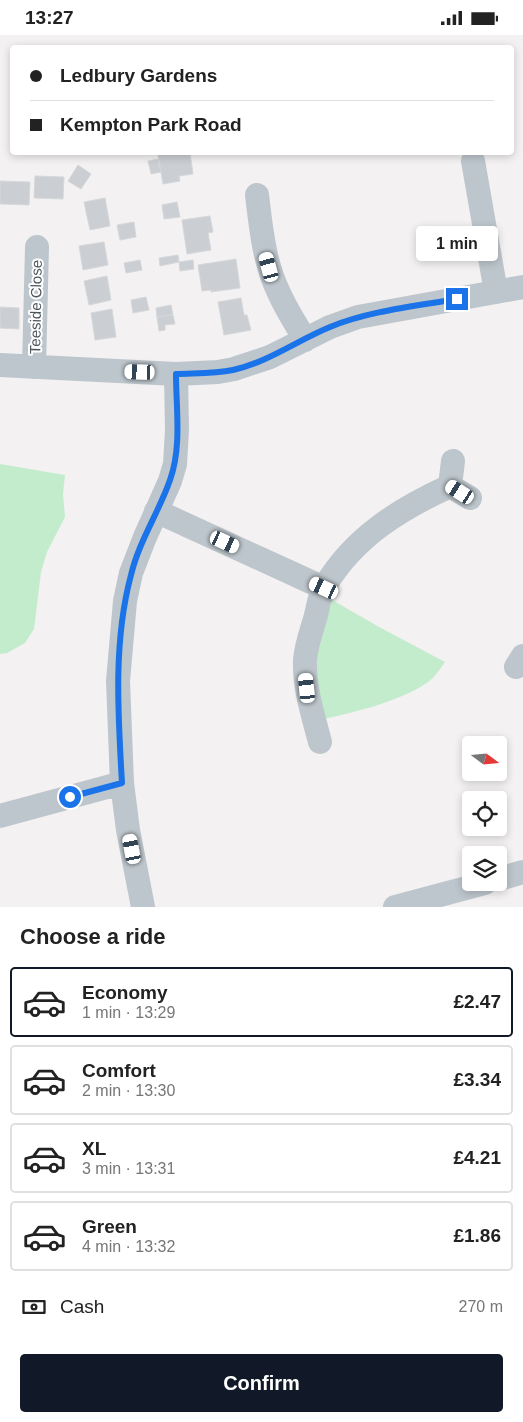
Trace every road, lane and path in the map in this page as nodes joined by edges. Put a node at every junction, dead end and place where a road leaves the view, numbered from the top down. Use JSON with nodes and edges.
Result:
{"nodes":[{"id":1,"x":473,"y":161,"type":"dead end"},
{"id":2,"x":257,"y":195,"type":"dead end"},
{"id":3,"x":37,"y":247,"type":"dead end"},
{"id":4,"x":523,"y":287,"type":"edge"},
{"id":5,"x":496,"y":292,"type":"junction"},
{"id":6,"x":305,"y":340,"type":"junction"},
{"id":7,"x":0,"y":365,"type":"edge"},
{"id":8,"x":34,"y":367,"type":"junction"},
{"id":9,"x":176,"y":374,"type":"junction"},
{"id":10,"x":453,"y":461,"type":"dead end"},
{"id":11,"x":156,"y":511,"type":"junction"},
{"id":12,"x":324,"y":588,"type":"junction"},
{"id":13,"x":320,"y":742,"type":"dead end"},
{"id":14,"x":122,"y":783,"type":"junction"},
{"id":15,"x":0,"y":816,"type":"edge"},
{"id":16,"x":523,"y":872,"type":"edge"},
{"id":17,"x":507,"y":877,"type":"edge"},
{"id":18,"x":462,"y":889,"type":"edge"},
{"id":19,"x":143,"y":907,"type":"edge"},
{"id":20,"x":394,"y":907,"type":"edge"}],
"edges":[{"from":1,"to":5,"type":"street"},
{"from":2,"to":6,"type":"street"},
{"from":3,"to":8,"type":"street","name":"Teeside Close"},
{"from":4,"to":5,"type":"street"},
{"from":5,"to":6,"type":"street"},
{"from":6,"to":9,"type":"street"},
{"from":7,"to":8,"type":"street"},
{"from":8,"to":9,"type":"street"},
{"from":9,"to":11,"type":"street"},
{"from":10,"to":12,"type":"street"},
{"from":11,"to":12,"type":"street"},
{"from":11,"to":14,"type":"street"},
{"from":12,"to":13,"type":"street"},
{"from":14,"to":15,"type":"street"},
{"from":14,"to":19,"type":"street"},
{"from":16,"to":17,"type":"street"},
{"from":18,"to":20,"type":"street"}]}
